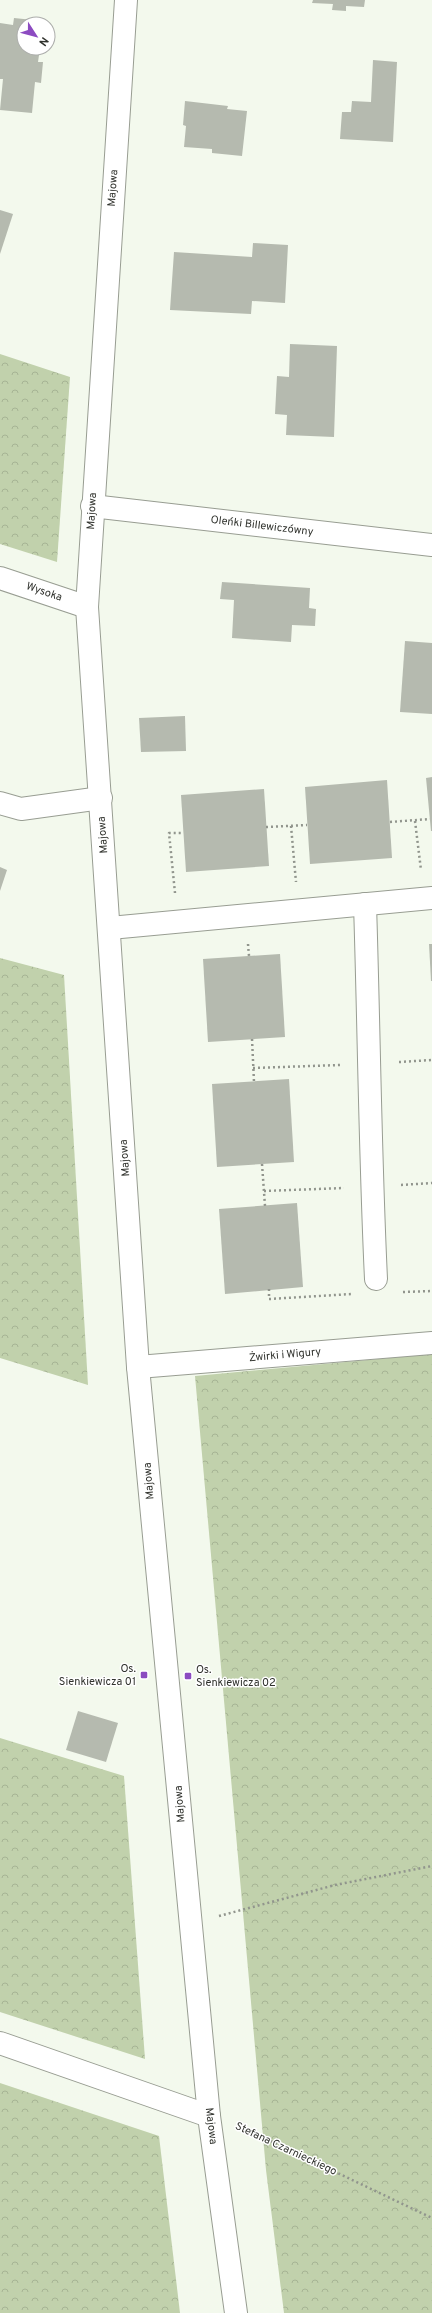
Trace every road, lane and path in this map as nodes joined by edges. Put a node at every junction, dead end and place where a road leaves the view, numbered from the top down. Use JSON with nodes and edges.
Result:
{"nodes":[{"id":1,"x":126,"y":0,"type":"edge"},
{"id":2,"x":92,"y":506,"type":"junction"},
{"id":3,"x":432,"y":545,"type":"edge"},
{"id":4,"x":0,"y":578,"type":"edge"},
{"id":5,"x":87,"y":607,"type":"junction"},
{"id":6,"x":101,"y":798,"type":"junction"},
{"id":7,"x":0,"y":803,"type":"edge"},
{"id":8,"x":430,"y":819,"type":"dead end"},
{"id":9,"x":415,"y":821,"type":"junction"},
{"id":10,"x":390,"y":822,"type":"dead end"},
{"id":11,"x":307,"y":825,"type":"dead end"},
{"id":12,"x":291,"y":826,"type":"junction"},
{"id":13,"x":266,"y":827,"type":"dead end"},
{"id":14,"x":183,"y":833,"type":"dead end"},
{"id":15,"x":428,"y":898,"type":"edge"},
{"id":16,"x":365,"y":904,"type":"junction"},
{"id":17,"x":299,"y":910,"type":"junction"},
{"id":18,"x":178,"y":922,"type":"junction"},
{"id":19,"x":110,"y":928,"type":"junction"},
{"id":20,"x":252,"y":1039,"type":"dead end"},
{"id":21,"x":254,"y":1082,"type":"dead end"},
{"id":22,"x":262,"y":1164,"type":"dead end"},
{"id":23,"x":265,"y":1206,"type":"dead end"},
{"id":24,"x":376,"y":1279,"type":"dead end"},
{"id":25,"x":269,"y":1289,"type":"dead end"},
{"id":26,"x":354,"y":1294,"type":"dead end"},
{"id":27,"x":432,"y":1343,"type":"edge"},
{"id":28,"x":138,"y":1367,"type":"junction"},
{"id":29,"x":432,"y":1866,"type":"edge"},
{"id":30,"x":191,"y":1923,"type":"junction"},
{"id":31,"x":0,"y":2044,"type":"edge"},
{"id":32,"x":210,"y":2116,"type":"junction"},
{"id":33,"x":432,"y":2218,"type":"edge"},
{"id":34,"x":236,"y":2313,"type":"edge"}],
"edges":[{"from":1,"to":2,"type":"street","name":"Majowa"},
{"from":2,"to":3,"type":"street","name":"Oleńki Billewiczówny"},
{"from":2,"to":5,"type":"street","name":"Majowa"},
{"from":4,"to":5,"type":"street","name":"Wysoka"},
{"from":5,"to":6,"type":"street","name":"Majowa"},
{"from":6,"to":7,"type":"street"},
{"from":6,"to":19,"type":"street","name":"Majowa"},
{"from":8,"to":9,"type":"path"},
{"from":9,"to":10,"type":"path"},
{"from":9,"to":15,"type":"path"},
{"from":11,"to":12,"type":"path"},
{"from":12,"to":13,"type":"path"},
{"from":12,"to":17,"type":"path"},
{"from":14,"to":18,"type":"path"},
{"from":15,"to":16,"type":"street"},
{"from":16,"to":17,"type":"street"},
{"from":16,"to":24,"type":"street"},
{"from":17,"to":18,"type":"street"},
{"from":18,"to":19,"type":"street"},
{"from":19,"to":28,"type":"street","name":"Majowa"},
{"from":20,"to":21,"type":"path"},
{"from":22,"to":23,"type":"path"},
{"from":25,"to":26,"type":"path"},
{"from":27,"to":28,"type":"street","name":"Żwirki i Wigury"},
{"from":28,"to":30,"type":"street","name":"Majowa"},
{"from":29,"to":30,"type":"path"},
{"from":30,"to":32,"type":"street","name":"Majowa"},
{"from":31,"to":32,"type":"street"},
{"from":32,"to":33,"type":"path","name":"Stefana Czarnieckiego"},
{"from":32,"to":34,"type":"street","name":"Majowa"}]}
